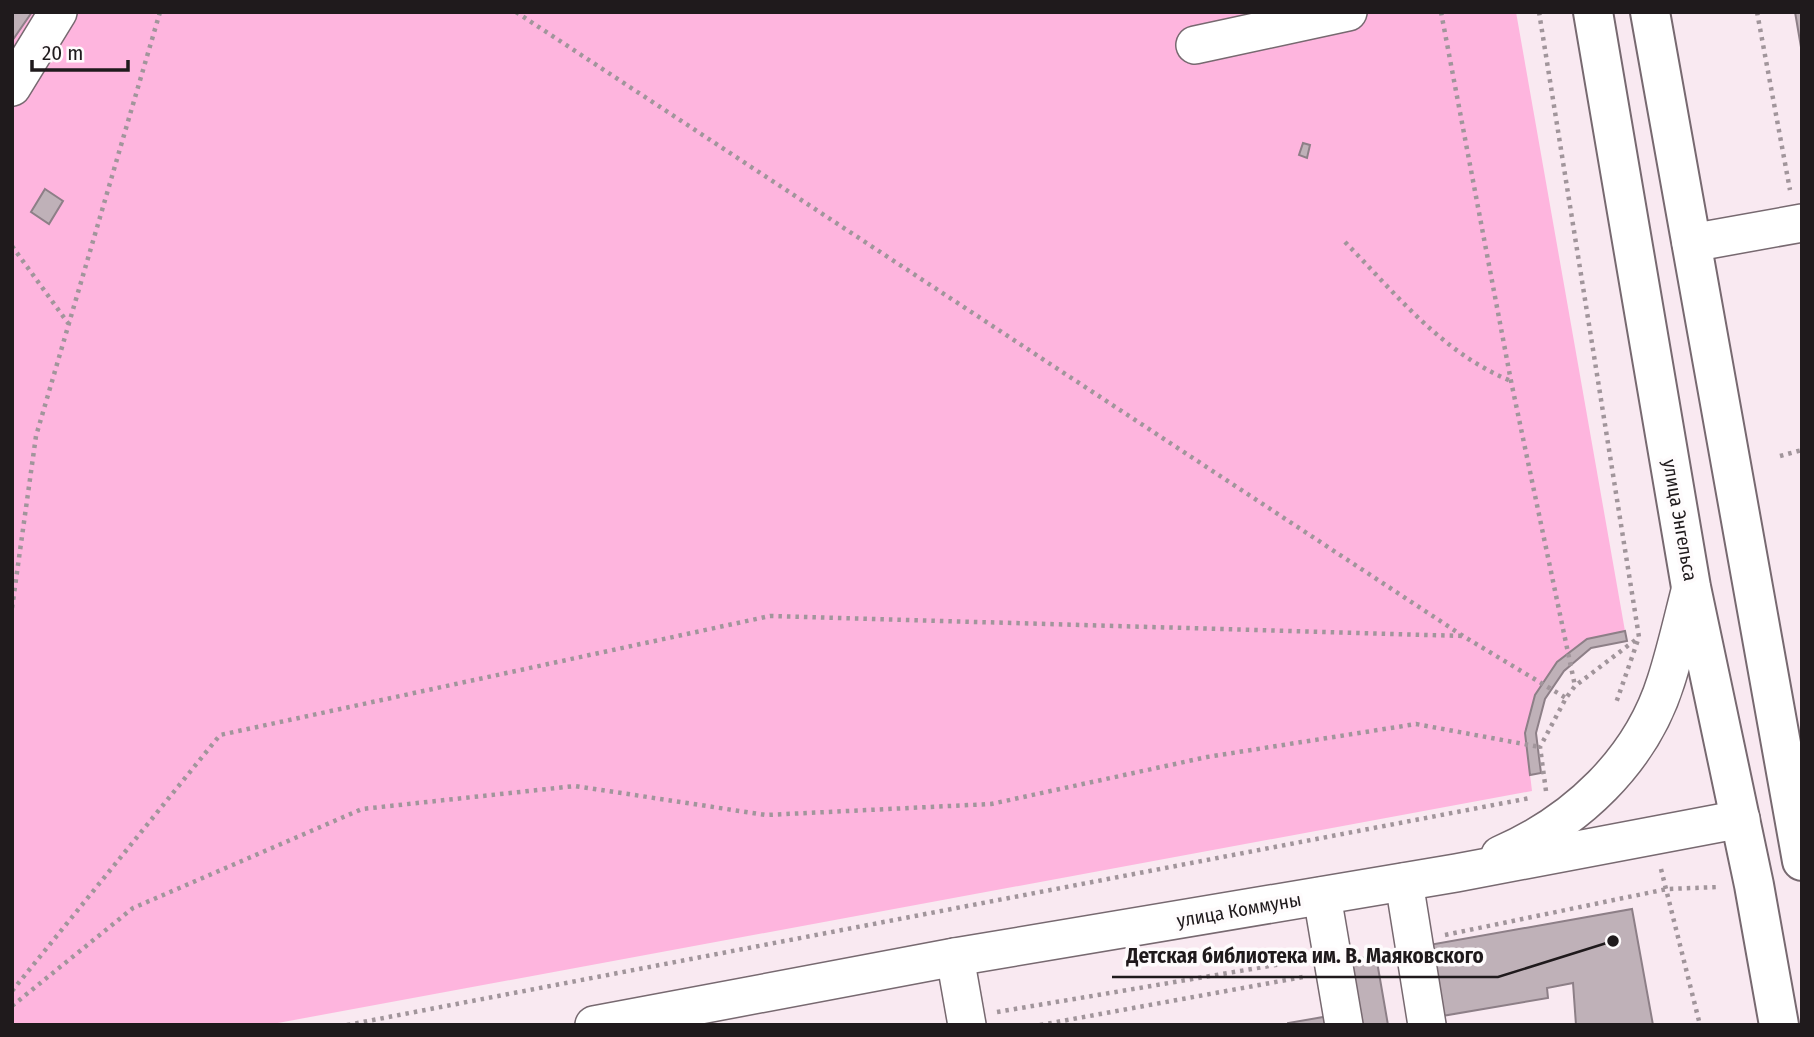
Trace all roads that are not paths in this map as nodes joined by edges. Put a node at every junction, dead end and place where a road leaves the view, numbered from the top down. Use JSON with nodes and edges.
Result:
{"nodes":[{"id":1,"x":58,"y":12,"type":"edge"},
{"id":2,"x":1348,"y":12,"type":"edge"},
{"id":3,"x":1592,"y":12,"type":"edge"},
{"id":4,"x":1650,"y":12,"type":"edge"},
{"id":5,"x":1195,"y":45,"type":"dead end"},
{"id":6,"x":12,"y":87,"type":"edge"},
{"id":7,"x":1799,"y":224,"type":"edge"},
{"id":8,"x":1692,"y":243,"type":"junction"},
{"id":9,"x":1691,"y":587,"type":"junction"},
{"id":10,"x":1797,"y":808,"type":"edge"},
{"id":11,"x":1741,"y":819,"type":"junction"},
{"id":12,"x":1802,"y":861,"type":"edge"},
{"id":13,"x":1456,"y":873,"type":"junction"},
{"id":14,"x":1404,"y":883,"type":"junction"},
{"id":15,"x":1322,"y":895,"type":"junction"},
{"id":16,"x":955,"y":957,"type":"junction"},
{"id":17,"x":599,"y":1024,"type":"edge"},
{"id":18,"x":967,"y":1025,"type":"edge"},
{"id":19,"x":1344,"y":1025,"type":"edge"},
{"id":20,"x":1427,"y":1025,"type":"edge"},
{"id":21,"x":1779,"y":1025,"type":"edge"}],
"edges":[{"from":1,"to":6,"type":"street"},
{"from":2,"to":5,"type":"street"},
{"from":3,"to":9,"type":"main road","name":"улица Энгельса"},
{"from":4,"to":8,"type":"main road"},
{"from":7,"to":8,"type":"street"},
{"from":8,"to":10,"type":"main road"},
{"from":9,"to":11,"type":"main road","name":"улица Энгельса"},
{"from":9,"to":13,"type":"street"},
{"from":10,"to":11,"type":"main road","name":"улица Коммуны"},
{"from":10,"to":12,"type":"main road"},
{"from":11,"to":13,"type":"street","name":"улица Коммуны"},
{"from":11,"to":21,"type":"main road","name":"улица Энгельса"},
{"from":13,"to":14,"type":"street","name":"улица Коммуны"},
{"from":14,"to":15,"type":"street","name":"улица Коммуны"},
{"from":14,"to":20,"type":"street"},
{"from":15,"to":16,"type":"street","name":"улица Коммуны"},
{"from":15,"to":19,"type":"street"},
{"from":16,"to":17,"type":"street","name":"улица Коммуны"},
{"from":16,"to":18,"type":"street"}]}
